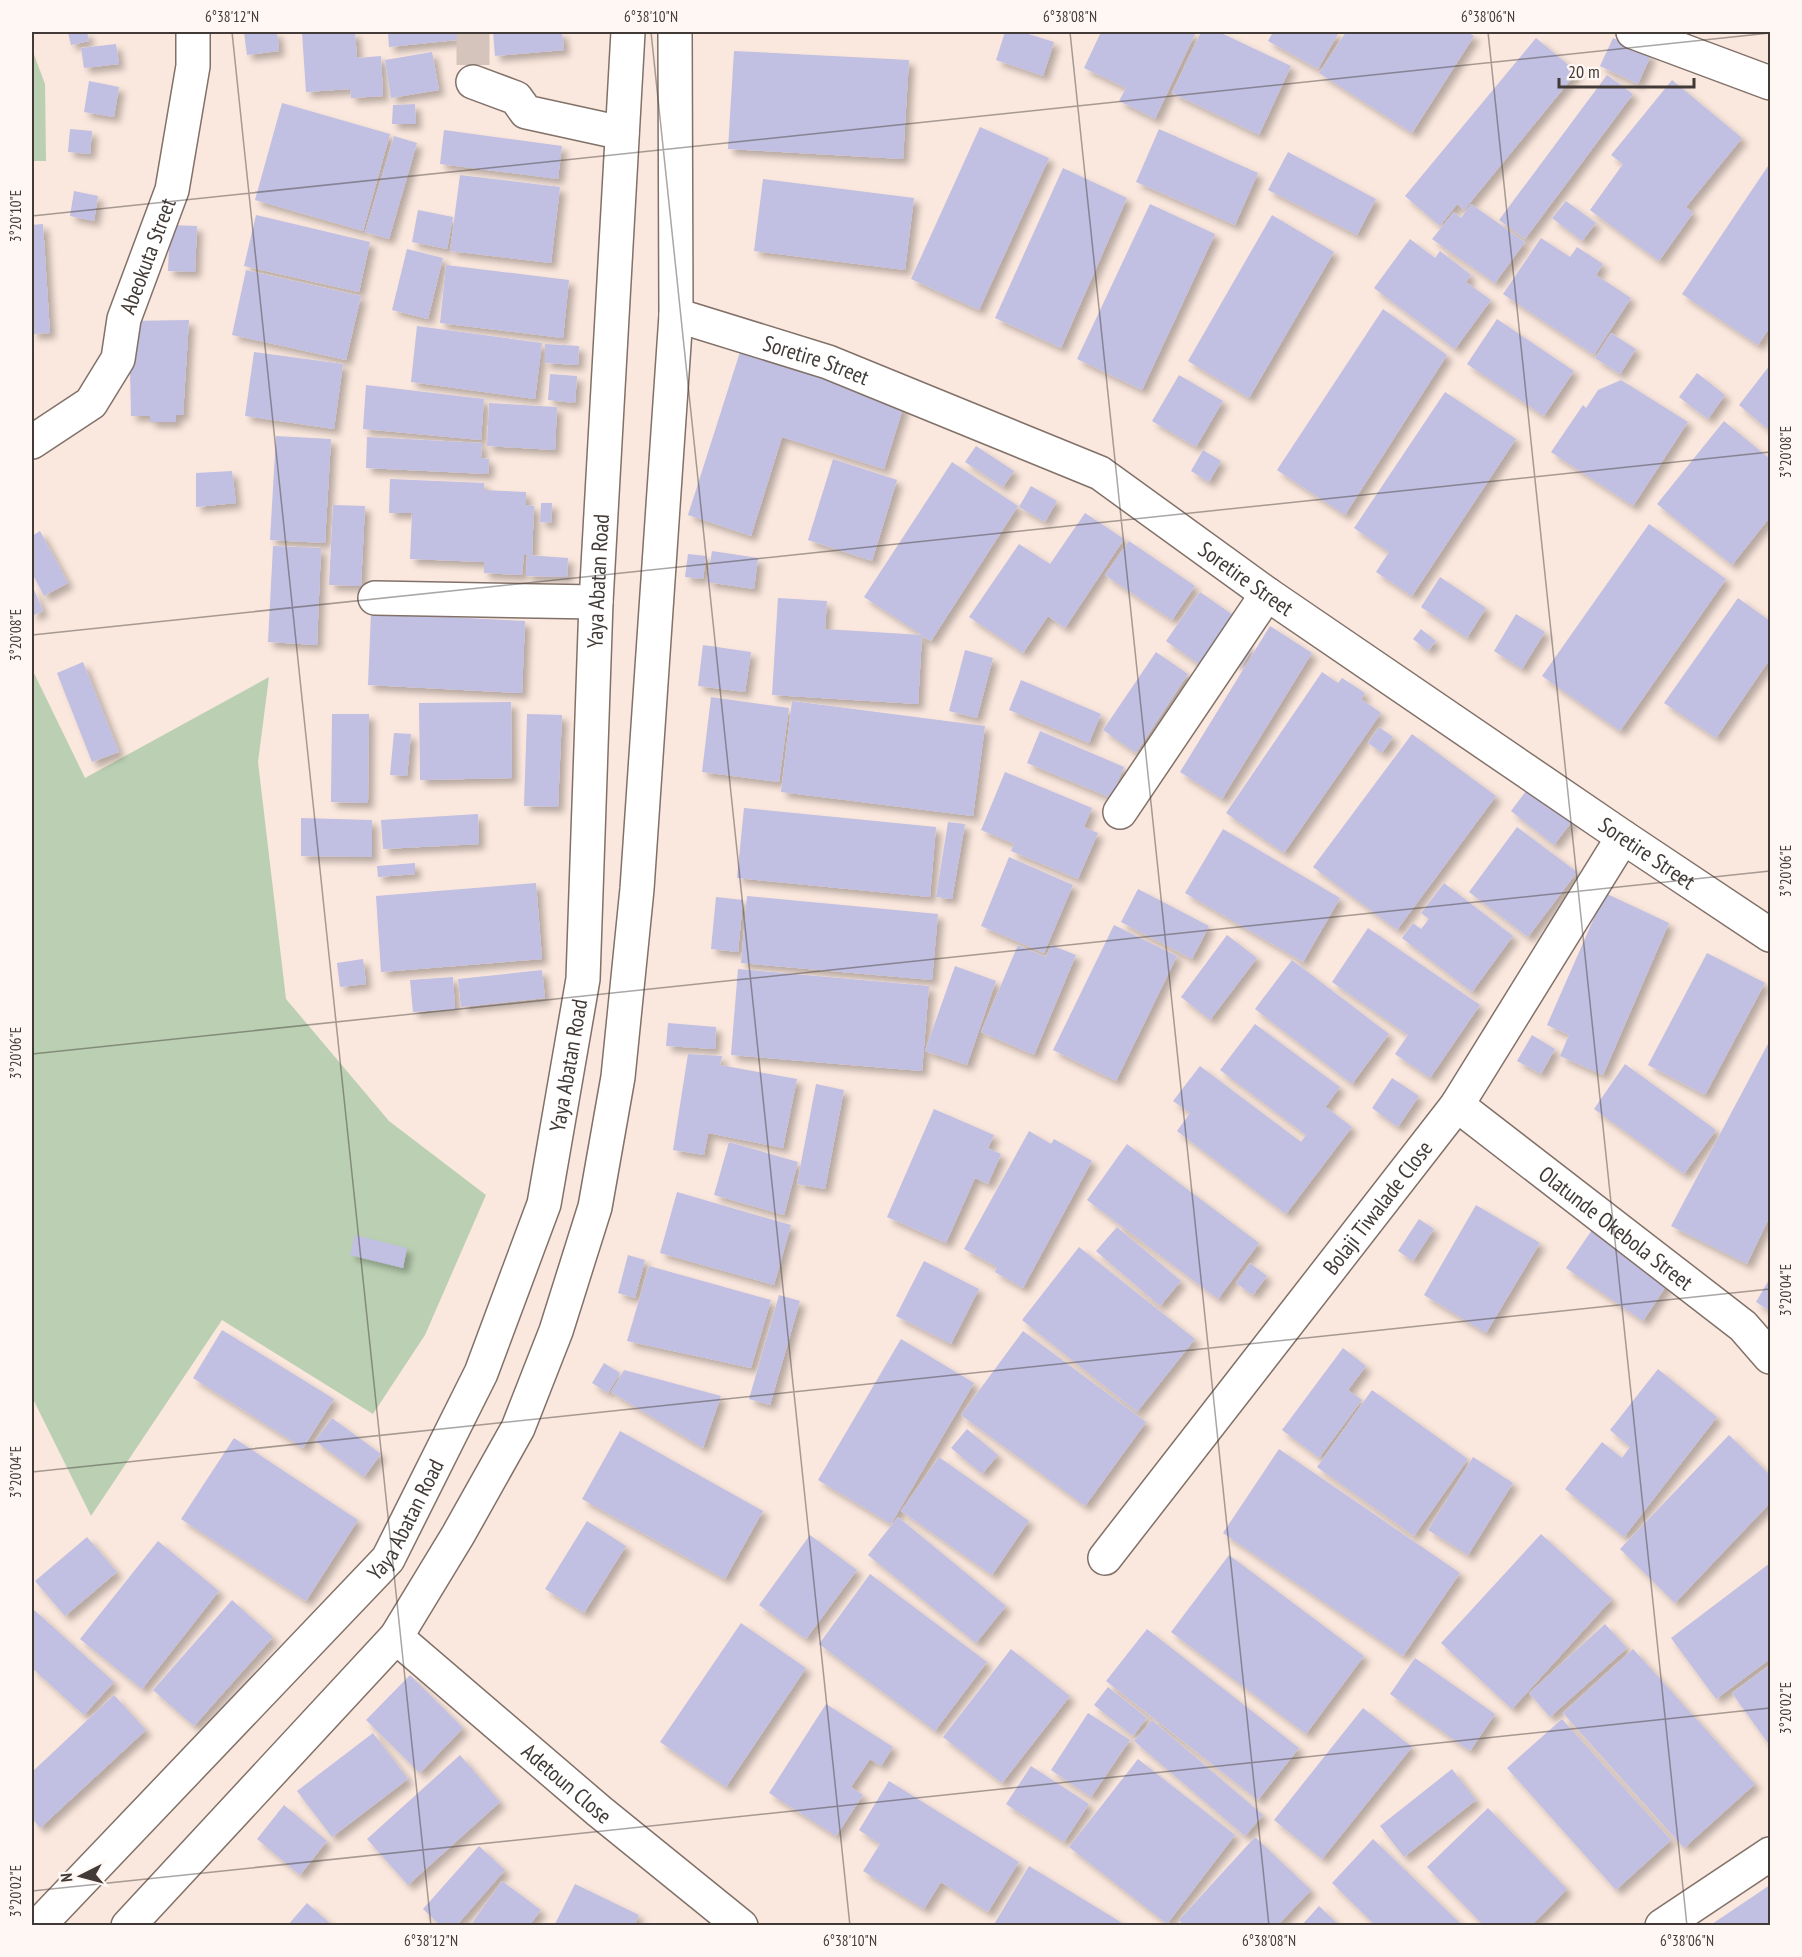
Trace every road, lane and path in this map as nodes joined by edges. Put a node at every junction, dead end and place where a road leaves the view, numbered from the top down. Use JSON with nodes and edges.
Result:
{"nodes":[{"id":1,"x":193,"y":32,"type":"edge"},
{"id":2,"x":628,"y":32,"type":"edge"},
{"id":3,"x":675,"y":32,"type":"edge"},
{"id":4,"x":1633,"y":32,"type":"edge"},
{"id":5,"x":473,"y":82,"type":"dead end"},
{"id":6,"x":1770,"y":83,"type":"edge"},
{"id":7,"x":622,"y":133,"type":"junction"},
{"id":8,"x":676,"y":315,"type":"junction"},
{"id":9,"x":32,"y":442,"type":"edge"},
{"id":10,"x":1267,"y":594,"type":"junction"},
{"id":11,"x":375,"y":598,"type":"dead end"},
{"id":12,"x":596,"y":602,"type":"junction"},
{"id":13,"x":1120,"y":813,"type":"dead end"},
{"id":14,"x":1623,"y":837,"type":"junction"},
{"id":15,"x":1770,"y":934,"type":"edge"},
{"id":16,"x":1457,"y":1105,"type":"junction"},
{"id":17,"x":1770,"y":1357,"type":"edge"},
{"id":18,"x":1105,"y":1558,"type":"dead end"},
{"id":19,"x":396,"y":1637,"type":"junction"},
{"id":20,"x":1770,"y":1854,"type":"edge"},
{"id":21,"x":38,"y":1926,"type":"edge"},
{"id":22,"x":128,"y":1926,"type":"edge"},
{"id":23,"x":741,"y":1926,"type":"edge"},
{"id":24,"x":1662,"y":1926,"type":"edge"}],
"edges":[{"from":1,"to":9,"type":"main road","name":"Abeokuta Street"},
{"from":2,"to":7,"type":"main road","name":"Yaya Abatan Road"},
{"from":3,"to":8,"type":"main road","name":"Yaya Abatan Road"},
{"from":4,"to":6,"type":"main road"},
{"from":5,"to":7,"type":"main road"},
{"from":7,"to":12,"type":"main road","name":"Yaya Abatan Road"},
{"from":8,"to":10,"type":"main road","name":"Soretire Street"},
{"from":8,"to":19,"type":"main road","name":"Yaya Abatan Road"},
{"from":10,"to":13,"type":"main road"},
{"from":10,"to":14,"type":"main road","name":"Soretire Street"},
{"from":11,"to":12,"type":"main road"},
{"from":12,"to":21,"type":"main road","name":"Yaya Abatan Road"},
{"from":14,"to":15,"type":"main road","name":"Soretire Street"},
{"from":14,"to":16,"type":"main road","name":"Bolaji Tiwalade Close"},
{"from":16,"to":17,"type":"main road","name":"Olatunde Okebola Street"},
{"from":16,"to":18,"type":"main road","name":"Bolaji Tiwalade Close"},
{"from":19,"to":22,"type":"main road","name":"Yaya Abatan Road"},
{"from":19,"to":23,"type":"main road","name":"Adetoun Close"},
{"from":20,"to":24,"type":"main road"}]}
